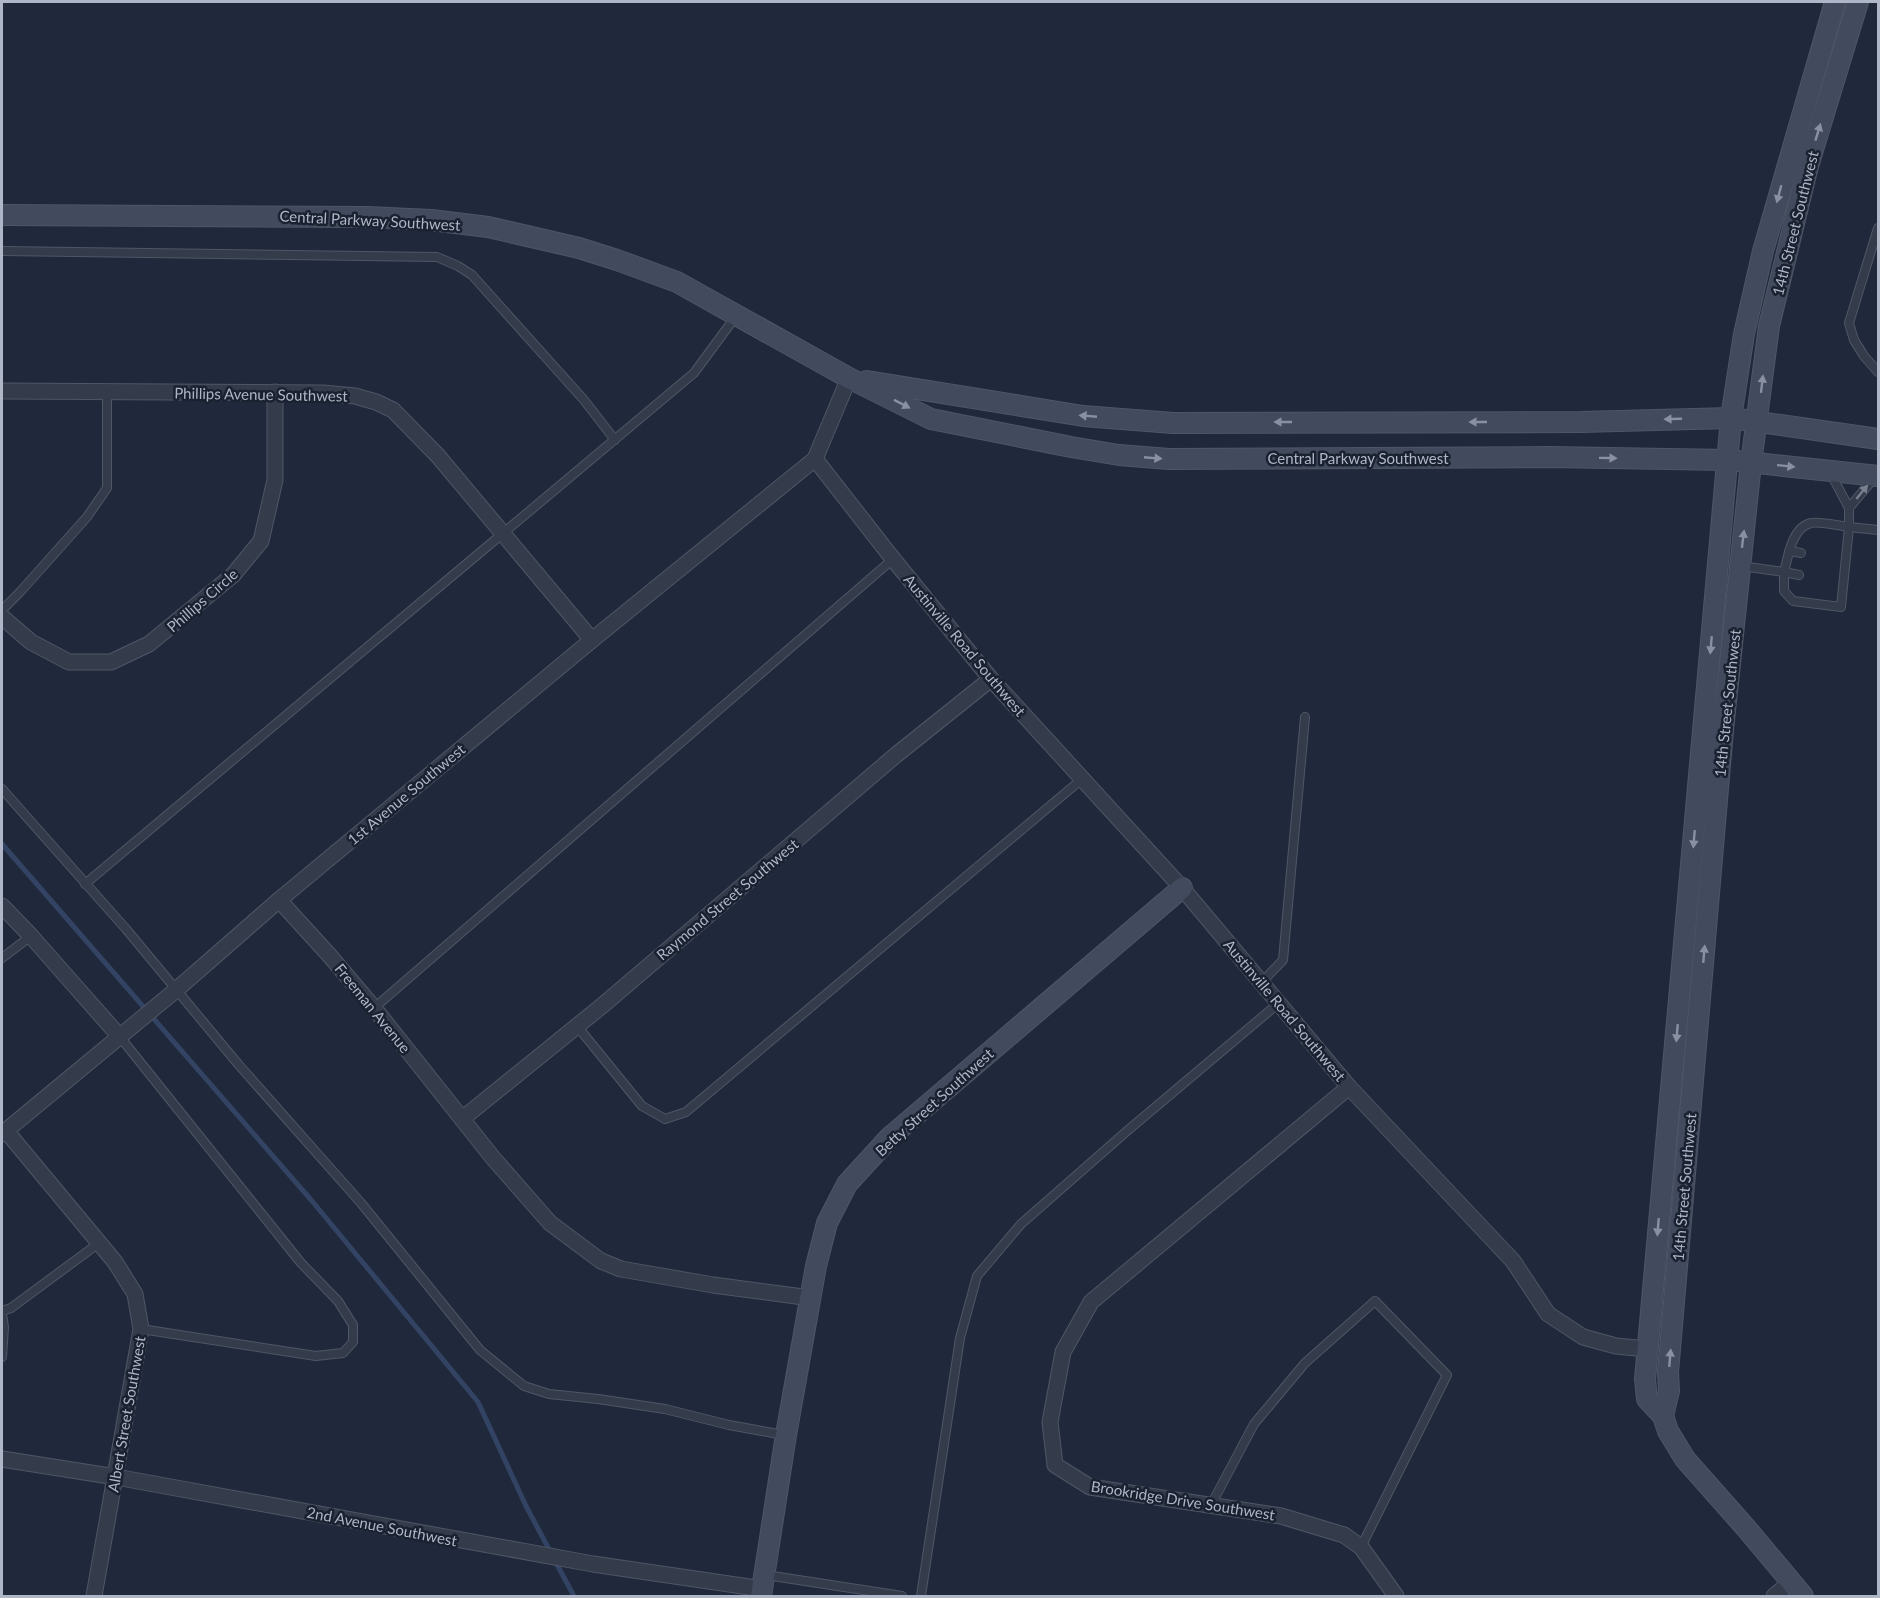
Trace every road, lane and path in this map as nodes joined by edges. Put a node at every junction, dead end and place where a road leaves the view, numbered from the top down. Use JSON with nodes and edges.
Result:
{"nodes":[{"id":1,"x":1835,"y":2,"type":"edge"},
{"id":2,"x":1858,"y":2,"type":"edge"},
{"id":3,"x":2,"y":215,"type":"edge"},
{"id":4,"x":1878,"y":228,"type":"edge"},
{"id":5,"x":2,"y":251,"type":"edge"},
{"id":6,"x":737,"y":315,"type":"junction"},
{"id":7,"x":1878,"y":372,"type":"edge"},
{"id":8,"x":849,"y":378,"type":"junction"},
{"id":9,"x":2,"y":391,"type":"edge"},
{"id":10,"x":107,"y":391,"type":"junction"},
{"id":11,"x":275,"y":392,"type":"junction"},
{"id":12,"x":1731,"y":418,"type":"junction"},
{"id":13,"x":1756,"y":422,"type":"junction"},
{"id":14,"x":1878,"y":439,"type":"edge"},
{"id":15,"x":615,"y":440,"type":"junction"},
{"id":16,"x":815,"y":459,"type":"junction"},
{"id":17,"x":1728,"y":460,"type":"junction"},
{"id":18,"x":1751,"y":463,"type":"junction"},
{"id":19,"x":1829,"y":471,"type":"junction"},
{"id":20,"x":1877,"y":476,"type":"edge"},
{"id":21,"x":1850,"y":508,"type":"junction"},
{"id":22,"x":1850,"y":527,"type":"junction"},
{"id":23,"x":1878,"y":530,"type":"edge"},
{"id":24,"x":504,"y":532,"type":"junction"},
{"id":25,"x":1789,"y":551,"type":"junction"},
{"id":26,"x":1801,"y":553,"type":"dead end"},
{"id":27,"x":893,"y":560,"type":"junction"},
{"id":28,"x":1719,"y":563,"type":"junction"},
{"id":29,"x":1740,"y":566,"type":"junction"},
{"id":30,"x":1784,"y":572,"type":"junction"},
{"id":31,"x":1798,"y":575,"type":"dead end"},
{"id":32,"x":2,"y":610,"type":"edge"},
{"id":33,"x":2,"y":617,"type":"edge"},
{"id":34,"x":592,"y":640,"type":"junction"},
{"id":35,"x":991,"y":679,"type":"junction"},
{"id":36,"x":1305,"y":717,"type":"dead end"},
{"id":37,"x":1082,"y":779,"type":"junction"},
{"id":38,"x":2,"y":789,"type":"edge"},
{"id":39,"x":86,"y":884,"type":"junction"},
{"id":40,"x":1182,"y":888,"type":"junction"},
{"id":41,"x":279,"y":900,"type":"junction"},
{"id":42,"x":2,"y":906,"type":"edge"},
{"id":43,"x":31,"y":936,"type":"junction"},
{"id":44,"x":2,"y":958,"type":"edge"},
{"id":45,"x":1262,"y":982,"type":"junction"},
{"id":46,"x":176,"y":990,"type":"junction"},
{"id":47,"x":1280,"y":1002,"type":"junction"},
{"id":48,"x":374,"y":1008,"type":"junction"},
{"id":49,"x":577,"y":1026,"type":"junction"},
{"id":50,"x":120,"y":1038,"type":"junction"},
{"id":51,"x":1349,"y":1087,"type":"junction"},
{"id":52,"x":462,"y":1119,"type":"junction"},
{"id":53,"x":4,"y":1133,"type":"edge"},
{"id":54,"x":99,"y":1243,"type":"junction"},
{"id":55,"x":811,"y":1298,"type":"junction"},
{"id":56,"x":2,"y":1312,"type":"edge"},
{"id":57,"x":141,"y":1329,"type":"junction"},
{"id":58,"x":1647,"y":1349,"type":"junction"},
{"id":59,"x":2,"y":1357,"type":"edge"},
{"id":60,"x":1663,"y":1416,"type":"junction"},
{"id":61,"x":786,"y":1435,"type":"junction"},
{"id":62,"x":2,"y":1459,"type":"edge"},
{"id":63,"x":116,"y":1477,"type":"junction"},
{"id":64,"x":1211,"y":1504,"type":"junction"},
{"id":65,"x":1361,"y":1547,"type":"junction"},
{"id":66,"x":763,"y":1587,"type":"edge"},
{"id":67,"x":1797,"y":1589,"type":"edge"},
{"id":68,"x":94,"y":1596,"type":"edge"},
{"id":69,"x":902,"y":1596,"type":"edge"},
{"id":70,"x":921,"y":1596,"type":"edge"},
{"id":71,"x":1396,"y":1596,"type":"edge"},
{"id":72,"x":1774,"y":1596,"type":"edge"}],
"edges":[{"from":1,"to":12,"type":"street","name":"14th Street Southwest","one_way":true},
{"from":13,"to":2,"type":"street","name":"14th Street Southwest","one_way":true},
{"from":3,"to":6,"type":"street","name":"Central Parkway Southwest"},
{"from":4,"to":7,"type":"lane"},
{"from":5,"to":15,"type":"lane"},
{"from":6,"to":8,"type":"street","name":"Central Parkway Southwest"},
{"from":6,"to":15,"type":"lane"},
{"from":12,"to":8,"type":"street","name":"Central Parkway Southwest","one_way":true},
{"from":8,"to":16,"type":"street"},
{"from":8,"to":17,"type":"street","name":"Central Parkway Southwest","one_way":true},
{"from":9,"to":10,"type":"street","name":"Phillips Avenue Southwest"},
{"from":10,"to":11,"type":"street","name":"Phillips Avenue Southwest"},
{"from":10,"to":32,"type":"lane"},
{"from":11,"to":24,"type":"street","name":"Phillips Avenue Southwest"},
{"from":11,"to":33,"type":"street","name":"Phillips Circle"},
{"from":12,"to":13,"type":"street","name":"Central Parkway Southwest"},
{"from":12,"to":17,"type":"street","name":"14th Street Southwest"},
{"from":13,"to":14,"type":"street","name":"Central Parkway Southwest"},
{"from":13,"to":18,"type":"street","name":"14th Street Southwest"},
{"from":15,"to":24,"type":"lane"},
{"from":16,"to":27,"type":"street","name":"Austinville Road Southwest"},
{"from":16,"to":34,"type":"street","name":"1st Avenue Southwest"},
{"from":17,"to":18,"type":"street","name":"Central Parkway Southwest"},
{"from":17,"to":28,"type":"street","name":"14th Street Southwest"},
{"from":18,"to":19,"type":"street","name":"Central Parkway Southwest","one_way":true},
{"from":29,"to":18,"type":"street","name":"14th Street Southwest","one_way":true},
{"from":19,"to":20,"type":"street","name":"Central Parkway Southwest"},
{"from":19,"to":21,"type":"lane"},
{"from":21,"to":20,"type":"lane","one_way":true},
{"from":21,"to":22,"type":"lane"},
{"from":22,"to":23,"type":"lane"},
{"from":22,"to":25,"type":"lane"},
{"from":22,"to":30,"type":"lane"},
{"from":24,"to":34,"type":"street","name":"Phillips Avenue Southwest"},
{"from":24,"to":39,"type":"lane"},
{"from":25,"to":26,"type":"lane"},
{"from":25,"to":30,"type":"lane"},
{"from":27,"to":35,"type":"street","name":"Austinville Road Southwest"},
{"from":27,"to":48,"type":"lane"},
{"from":28,"to":29,"type":"lane"},
{"from":28,"to":58,"type":"street","name":"14th Street Southwest","one_way":true},
{"from":29,"to":30,"type":"lane"},
{"from":60,"to":29,"type":"street","name":"14th Street Southwest","one_way":true},
{"from":30,"to":31,"type":"lane"},
{"from":34,"to":41,"type":"street","name":"1st Avenue Southwest"},
{"from":35,"to":37,"type":"street","name":"Austinville Road Southwest"},
{"from":35,"to":49,"type":"street","name":"Raymond Street Southwest"},
{"from":36,"to":45,"type":"lane"},
{"from":37,"to":40,"type":"street","name":"Austinville Road Southwest"},
{"from":37,"to":49,"type":"lane"},
{"from":38,"to":39,"type":"lane"},
{"from":39,"to":46,"type":"lane"},
{"from":40,"to":45,"type":"street","name":"Austinville Road Southwest"},
{"from":40,"to":55,"type":"street","name":"Betty Street Southwest"},
{"from":41,"to":46,"type":"street","name":"1st Avenue Southwest"},
{"from":41,"to":48,"type":"street","name":"Freeman Avenue"},
{"from":42,"to":43,"type":"street"},
{"from":43,"to":44,"type":"lane"},
{"from":43,"to":50,"type":"street"},
{"from":45,"to":47,"type":"street","name":"Austinville Road Southwest"},
{"from":46,"to":50,"type":"street","name":"1st Avenue Southwest"},
{"from":46,"to":61,"type":"lane"},
{"from":47,"to":51,"type":"street","name":"Austinville Road Southwest"},
{"from":47,"to":70,"type":"lane"},
{"from":48,"to":52,"type":"street","name":"Freeman Avenue"},
{"from":49,"to":52,"type":"street","name":"Raymond Street Southwest"},
{"from":50,"to":53,"type":"street","name":"1st Avenue Southwest"},
{"from":50,"to":57,"type":"lane"},
{"from":51,"to":58,"type":"street","name":"Austinville Road Southwest"},
{"from":51,"to":64,"type":"street","name":"Brookridge Drive Southwest"},
{"from":52,"to":55,"type":"street","name":"Freeman Avenue"},
{"from":53,"to":54,"type":"street","name":"Albert Street Southwest"},
{"from":54,"to":56,"type":"lane"},
{"from":54,"to":57,"type":"street","name":"Albert Street Southwest"},
{"from":55,"to":61,"type":"street","name":"Betty Street Southwest"},
{"from":56,"to":59,"type":"lane"},
{"from":57,"to":63,"type":"street","name":"Albert Street Southwest"},
{"from":58,"to":60,"type":"street"},
{"from":60,"to":67,"type":"street"},
{"from":61,"to":66,"type":"street","name":"Betty Street Southwest"},
{"from":62,"to":63,"type":"street","name":"2nd Avenue Southwest"},
{"from":63,"to":66,"type":"street","name":"2nd Avenue Southwest"},
{"from":63,"to":68,"type":"street","name":"Albert Street Southwest"},
{"from":64,"to":65,"type":"street","name":"Brookridge Drive Southwest"},
{"from":64,"to":65,"type":"lane"},
{"from":65,"to":71,"type":"street","name":"Brookridge Drive Southwest"},
{"from":66,"to":69,"type":"lane"},
{"from":67,"to":72,"type":"street"}]}
